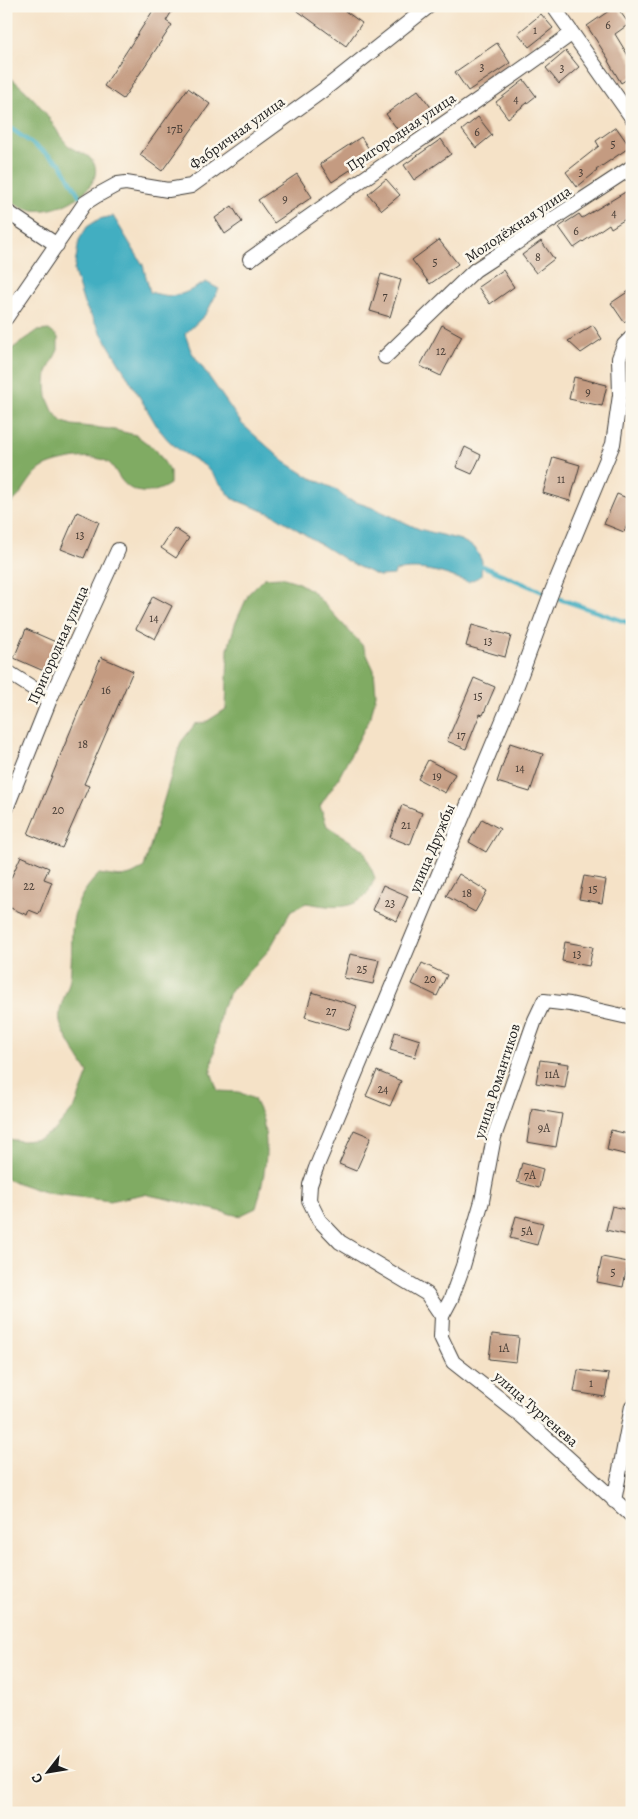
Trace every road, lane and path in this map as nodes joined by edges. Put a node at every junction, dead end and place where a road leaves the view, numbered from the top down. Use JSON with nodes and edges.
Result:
{"nodes":[{"id":1,"x":429,"y":6,"type":"edge"},
{"id":2,"x":553,"y":6,"type":"edge"},
{"id":3,"x":571,"y":34,"type":"junction"},
{"id":4,"x":632,"y":118,"type":"edge"},
{"id":5,"x":632,"y":167,"type":"edge"},
{"id":6,"x":6,"y":212,"type":"edge"},
{"id":7,"x":57,"y":245,"type":"junction"},
{"id":8,"x":250,"y":259,"type":"dead end"},
{"id":9,"x":6,"y":318,"type":"edge"},
{"id":10,"x":632,"y":337,"type":"edge"},
{"id":11,"x":385,"y":357,"type":"dead end"},
{"id":12,"x":118,"y":550,"type":"dead end"},
{"id":13,"x":6,"y":671,"type":"edge"},
{"id":14,"x":50,"y":699,"type":"junction"},
{"id":15,"x":6,"y":809,"type":"edge"},
{"id":16,"x":632,"y":1018,"type":"edge"},
{"id":17,"x":442,"y":1316,"type":"junction"},
{"id":18,"x":632,"y":1406,"type":"edge"},
{"id":19,"x":614,"y":1501,"type":"junction"},
{"id":20,"x":632,"y":1516,"type":"edge"}],
"edges":[{"from":1,"to":7,"type":"street","name":"Фабричная улица"},
{"from":2,"to":3,"type":"street"},
{"from":3,"to":4,"type":"street"},
{"from":3,"to":8,"type":"street","name":"Пригородная улица"},
{"from":5,"to":11,"type":"street","name":"Молодёжная улица"},
{"from":6,"to":7,"type":"street"},
{"from":7,"to":9,"type":"street","name":"Фабричная улица"},
{"from":10,"to":17,"type":"street","name":"улица Дружбы"},
{"from":12,"to":14,"type":"street","name":"Пригородная улица"},
{"from":13,"to":14,"type":"street"},
{"from":14,"to":15,"type":"street","name":"Пригородная улица"},
{"from":16,"to":17,"type":"street","name":"улица Романтиков"},
{"from":17,"to":19,"type":"street","name":"улица Тургенева"},
{"from":18,"to":19,"type":"street"},
{"from":19,"to":20,"type":"street","name":"улица Тургенева"}]}
